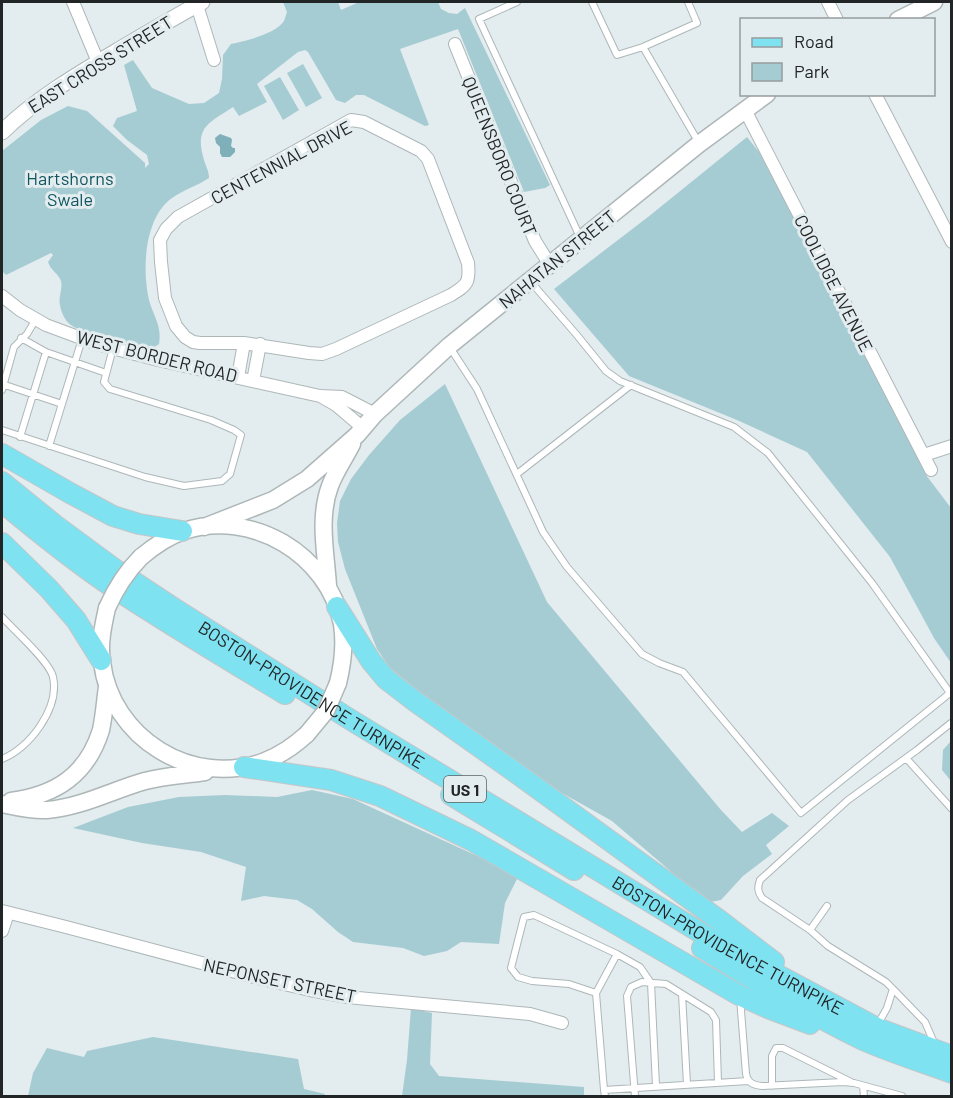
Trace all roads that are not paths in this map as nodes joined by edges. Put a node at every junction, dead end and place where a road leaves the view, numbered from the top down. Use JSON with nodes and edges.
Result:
{"nodes":[{"id":1,"x":73,"y":2,"type":"edge"},
{"id":2,"x":199,"y":2,"type":"edge"},
{"id":3,"x":517,"y":2,"type":"edge"},
{"id":4,"x":592,"y":2,"type":"edge"},
{"id":5,"x":688,"y":2,"type":"edge"},
{"id":6,"x":828,"y":2,"type":"edge"},
{"id":7,"x":934,"y":2,"type":"edge"},
{"id":8,"x":836,"y":18,"type":"edge"},
{"id":9,"x":902,"y":18,"type":"edge"},
{"id":10,"x":455,"y":44,"type":"dead end"},
{"id":11,"x":643,"y":46,"type":"junction"},
{"id":12,"x":214,"y":60,"type":"dead end"},
{"id":13,"x":98,"y":62,"type":"junction"},
{"id":14,"x":764,"y":96,"type":"edge"},
{"id":15,"x":876,"y":96,"type":"edge"},
{"id":16,"x":745,"y":110,"type":"junction"},
{"id":17,"x":2,"y":132,"type":"edge"},
{"id":18,"x":699,"y":144,"type":"junction"},
{"id":19,"x":581,"y":239,"type":"junction"},
{"id":20,"x":951,"y":242,"type":"edge"},
{"id":21,"x":550,"y":265,"type":"junction"},
{"id":22,"x":530,"y":281,"type":"junction"},
{"id":23,"x":2,"y":296,"type":"edge"},
{"id":24,"x":36,"y":319,"type":"junction"},
{"id":25,"x":21,"y":338,"type":"junction"},
{"id":26,"x":82,"y":339,"type":"junction"},
{"id":27,"x":244,"y":342,"type":"junction"},
{"id":28,"x":260,"y":344,"type":"junction"},
{"id":29,"x":449,"y":346,"type":"junction"},
{"id":30,"x":113,"y":348,"type":"junction"},
{"id":31,"x":46,"y":352,"type":"junction"},
{"id":32,"x":75,"y":362,"type":"junction"},
{"id":33,"x":106,"y":373,"type":"junction"},
{"id":34,"x":238,"y":377,"type":"junction"},
{"id":35,"x":253,"y":381,"type":"junction"},
{"id":36,"x":631,"y":385,"type":"junction"},
{"id":37,"x":2,"y":386,"type":"edge"},
{"id":38,"x":33,"y":395,"type":"junction"},
{"id":39,"x":321,"y":396,"type":"junction"},
{"id":40,"x":62,"y":404,"type":"junction"},
{"id":41,"x":375,"y":414,"type":"junction"},
{"id":42,"x":2,"y":430,"type":"edge"},
{"id":43,"x":360,"y":431,"type":"junction"},
{"id":44,"x":21,"y":437,"type":"junction"},
{"id":45,"x":49,"y":446,"type":"junction"},
{"id":46,"x":951,"y":446,"type":"edge"},
{"id":47,"x":2,"y":453,"type":"edge"},
{"id":48,"x":924,"y":455,"type":"junction"},
{"id":49,"x":931,"y":470,"type":"dead end"},
{"id":50,"x":517,"y":474,"type":"junction"},
{"id":51,"x":2,"y":482,"type":"edge"},
{"id":52,"x":2,"y":502,"type":"edge"},
{"id":53,"x":204,"y":527,"type":"junction"},
{"id":54,"x":182,"y":531,"type":"junction"},
{"id":55,"x":2,"y":543,"type":"edge"},
{"id":56,"x":328,"y":587,"type":"junction"},
{"id":57,"x":337,"y":607,"type":"junction"},
{"id":58,"x":2,"y":616,"type":"edge"},
{"id":59,"x":101,"y":660,"type":"junction"},
{"id":60,"x":107,"y":687,"type":"junction"},
{"id":61,"x":951,"y":723,"type":"edge"},
{"id":62,"x":906,"y":758,"type":"junction"},
{"id":63,"x":2,"y":759,"type":"edge"},
{"id":64,"x":244,"y":767,"type":"junction"},
{"id":65,"x":221,"y":769,"type":"junction"},
{"id":66,"x":2,"y":803,"type":"edge"},
{"id":67,"x":951,"y":809,"type":"edge"},
{"id":68,"x":827,"y":906,"type":"dead end"},
{"id":69,"x":5,"y":912,"type":"edge"},
{"id":70,"x":810,"y":930,"type":"junction"},
{"id":71,"x":2,"y":931,"type":"edge"},
{"id":72,"x":617,"y":954,"type":"junction"},
{"id":73,"x":651,"y":983,"type":"junction"},
{"id":74,"x":893,"y":989,"type":"junction"},
{"id":75,"x":596,"y":993,"type":"junction"},
{"id":76,"x":682,"y":994,"type":"junction"},
{"id":77,"x":740,"y":994,"type":"junction"},
{"id":78,"x":816,"y":996,"type":"junction"},
{"id":79,"x":562,"y":1023,"type":"dead end"},
{"id":80,"x":870,"y":1034,"type":"junction"},
{"id":81,"x":945,"y":1053,"type":"edge"},
{"id":82,"x":951,"y":1073,"type":"edge"},
{"id":83,"x":748,"y":1081,"type":"junction"},
{"id":84,"x":718,"y":1082,"type":"junction"},
{"id":85,"x":854,"y":1083,"type":"junction"},
{"id":86,"x":687,"y":1084,"type":"junction"},
{"id":87,"x":656,"y":1086,"type":"junction"},
{"id":88,"x":772,"y":1086,"type":"junction"},
{"id":89,"x":863,"y":1086,"type":"junction"},
{"id":90,"x":634,"y":1087,"type":"junction"},
{"id":91,"x":605,"y":1093,"type":"edge"},
{"id":92,"x":635,"y":1096,"type":"edge"},
{"id":93,"x":864,"y":1096,"type":"edge"},
{"id":94,"x":902,"y":1096,"type":"edge"}],
"edges":[{"from":1,"to":13,"type":"street"},
{"from":2,"to":12,"type":"street"},
{"from":2,"to":13,"type":"street","name":"EAST CROSS STREET"},
{"from":3,"to":19,"type":"lane"},
{"from":4,"to":11,"type":"lane"},
{"from":5,"to":11,"type":"lane"},
{"from":6,"to":8,"type":"street"},
{"from":7,"to":9,"type":"main road"},
{"from":10,"to":21,"type":"street","name":"QUEENSBORO COURT"},
{"from":11,"to":18,"type":"lane"},
{"from":13,"to":17,"type":"street","name":"EAST CROSS STREET"},
{"from":14,"to":16,"type":"main road","name":"NAHATAN STREET"},
{"from":15,"to":20,"type":"street"},
{"from":16,"to":18,"type":"main road","name":"NAHATAN STREET"},
{"from":16,"to":48,"type":"street","name":"COOLIDGE AVENUE"},
{"from":18,"to":19,"type":"main road","name":"NAHATAN STREET"},
{"from":19,"to":21,"type":"main road","name":"NAHATAN STREET"},
{"from":21,"to":22,"type":"main road","name":"NAHATAN STREET"},
{"from":22,"to":29,"type":"main road","name":"NAHATAN STREET"},
{"from":22,"to":36,"type":"lane"},
{"from":23,"to":24,"type":"street","name":"WEST BORDER ROAD"},
{"from":24,"to":25,"type":"lane"},
{"from":24,"to":26,"type":"street","name":"WEST BORDER ROAD"},
{"from":25,"to":31,"type":"lane"},
{"from":25,"to":37,"type":"lane"},
{"from":26,"to":30,"type":"street","name":"WEST BORDER ROAD"},
{"from":26,"to":32,"type":"lane"},
{"from":27,"to":28,"type":"street","name":"CENTENNIAL DRIVE"},
{"from":27,"to":28,"type":"street","name":"CENTENNIAL DRIVE"},
{"from":27,"to":34,"type":"street"},
{"from":28,"to":35,"type":"street"},
{"from":29,"to":41,"type":"main road","name":"NAHATAN STREET"},
{"from":29,"to":50,"type":"lane"},
{"from":30,"to":33,"type":"lane"},
{"from":30,"to":34,"type":"street","name":"WEST BORDER ROAD"},
{"from":31,"to":32,"type":"lane"},
{"from":31,"to":38,"type":"lane"},
{"from":32,"to":33,"type":"lane"},
{"from":32,"to":40,"type":"lane"},
{"from":33,"to":45,"type":"lane"},
{"from":34,"to":35,"type":"street","name":"WEST BORDER ROAD"},
{"from":35,"to":39,"type":"street","name":"WEST BORDER ROAD"},
{"from":36,"to":50,"type":"lane"},
{"from":36,"to":50,"type":"lane"},
{"from":37,"to":38,"type":"lane"},
{"from":38,"to":40,"type":"lane"},
{"from":38,"to":44,"type":"lane"},
{"from":39,"to":41,"type":"street","name":"WEST BORDER ROAD"},
{"from":39,"to":43,"type":"street"},
{"from":40,"to":45,"type":"lane"},
{"from":41,"to":43,"type":"main road","name":"NAHATAN STREET"},
{"from":42,"to":44,"type":"lane"},
{"from":43,"to":53,"type":"main road","name":"NAHATAN STREET"},
{"from":43,"to":56,"type":"main road","name":"NAHATAN STREET"},
{"from":44,"to":45,"type":"lane"},
{"from":46,"to":48,"type":"street"},
{"from":47,"to":54,"type":"main road"},
{"from":48,"to":49,"type":"street","name":"COOLIDGE AVENUE"},
{"from":51,"to":78,"type":"main road","name":"BOSTON-PROVIDENCE TURNPIKE","number":"US 1"},
{"from":52,"to":80,"type":"main road","name":"BOSTON-PROVIDENCE TURNPIKE","number":"US 1"},
{"from":53,"to":54,"type":"main road"},
{"from":53,"to":56,"type":"main road"},
{"from":54,"to":59,"type":"main road","bridge":true},
{"from":55,"to":59,"type":"main road"},
{"from":56,"to":57,"type":"main road"},
{"from":57,"to":64,"type":"main road","bridge":true},
{"from":57,"to":78,"type":"main road"},
{"from":58,"to":63,"type":"lane"},
{"from":59,"to":60,"type":"main road"},
{"from":60,"to":65,"type":"main road"},
{"from":60,"to":66,"type":"main road"},
{"from":61,"to":62,"type":"lane"},
{"from":62,"to":67,"type":"lane"},
{"from":62,"to":70,"type":"lane"},
{"from":64,"to":65,"type":"main road"},
{"from":64,"to":77,"type":"main road"},
{"from":65,"to":66,"type":"main road"},
{"from":68,"to":70,"type":"lane"},
{"from":69,"to":71,"type":"street"},
{"from":69,"to":79,"type":"street","name":"NEPONSET STREET"},
{"from":70,"to":74,"type":"lane"},
{"from":72,"to":73,"type":"lane"},
{"from":72,"to":75,"type":"lane"},
{"from":72,"to":75,"type":"lane"},
{"from":73,"to":76,"type":"lane"},
{"from":73,"to":87,"type":"lane"},
{"from":73,"to":90,"type":"lane"},
{"from":74,"to":80,"type":"lane"},
{"from":74,"to":81,"type":"lane"},
{"from":75,"to":91,"type":"lane"},
{"from":76,"to":84,"type":"lane"},
{"from":76,"to":86,"type":"lane"},
{"from":77,"to":80,"type":"main road"},
{"from":77,"to":83,"type":"lane"},
{"from":78,"to":80,"type":"main road","name":"BOSTON-PROVIDENCE TURNPIKE","number":"US 1"},
{"from":80,"to":81,"type":"main road","name":"BOSTON-PROVIDENCE TURNPIKE","number":"US 1"},
{"from":80,"to":82,"type":"main road","name":"BOSTON-PROVIDENCE TURNPIKE","number":"US 1"},
{"from":83,"to":84,"type":"lane"},
{"from":83,"to":88,"type":"lane"},
{"from":84,"to":86,"type":"lane"},
{"from":85,"to":88,"type":"lane"},
{"from":85,"to":88,"type":"lane"},
{"from":85,"to":89,"type":"lane"},
{"from":86,"to":87,"type":"lane"},
{"from":87,"to":90,"type":"lane"},
{"from":89,"to":93,"type":"lane"},
{"from":89,"to":94,"type":"lane"},
{"from":90,"to":91,"type":"lane"},
{"from":90,"to":92,"type":"lane"}]}
